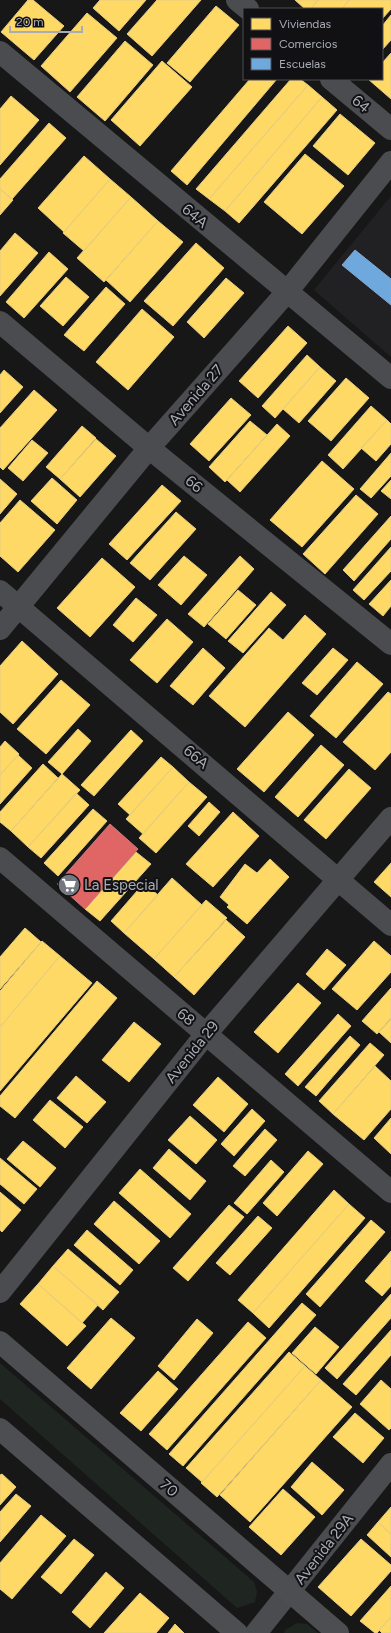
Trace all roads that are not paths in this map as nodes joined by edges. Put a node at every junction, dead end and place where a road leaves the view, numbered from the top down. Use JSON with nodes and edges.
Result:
{"nodes":[{"id":1,"x":237,"y":0,"type":"edge"},
{"id":2,"x":247,"y":8,"type":"edge"},
{"id":3,"x":0,"y":52,"type":"edge"},
{"id":4,"x":333,"y":80,"type":"edge"},
{"id":5,"x":391,"y":129,"type":"edge"},
{"id":6,"x":391,"y":162,"type":"edge"},
{"id":7,"x":287,"y":292,"type":"junction"},
{"id":8,"x":0,"y":322,"type":"edge"},
{"id":9,"x":391,"y":378,"type":"edge"},
{"id":10,"x":149,"y":448,"type":"junction"},
{"id":11,"x":0,"y":591,"type":"edge"},
{"id":12,"x":19,"y":606,"type":"junction"},
{"id":13,"x":0,"y":629,"type":"edge"},
{"id":14,"x":391,"y":644,"type":"edge"},
{"id":15,"x":391,"y":818,"type":"edge"},
{"id":16,"x":0,"y":858,"type":"edge"},
{"id":17,"x":339,"y":879,"type":"junction"},
{"id":18,"x":391,"y":925,"type":"edge"},
{"id":19,"x":206,"y":1034,"type":"junction"},
{"id":20,"x":391,"y":1192,"type":"edge"},
{"id":21,"x":0,"y":1292,"type":"edge"},
{"id":22,"x":0,"y":1342,"type":"edge"},
{"id":23,"x":0,"y":1429,"type":"edge"},
{"id":24,"x":391,"y":1464,"type":"edge"},
{"id":25,"x":290,"y":1591,"type":"junction"},
{"id":26,"x":237,"y":1633,"type":"edge"},
{"id":27,"x":256,"y":1633,"type":"edge"},
{"id":28,"x":338,"y":1633,"type":"edge"}],
"edges":[{"from":1,"to":2,"type":"street"},
{"from":3,"to":7,"type":"street","name":"64A"},
{"from":4,"to":5,"type":"street","name":"64"},
{"from":6,"to":7,"type":"street","name":"Avenida 27"},
{"from":7,"to":9,"type":"street","name":"64A"},
{"from":7,"to":10,"type":"street","name":"Avenida 27"},
{"from":8,"to":10,"type":"street","name":"66"},
{"from":10,"to":12,"type":"street","name":"Avenida 27"},
{"from":10,"to":14,"type":"street","name":"66"},
{"from":11,"to":12,"type":"street","name":"66A"},
{"from":12,"to":13,"type":"street","name":"Avenida 27"},
{"from":12,"to":17,"type":"street","name":"66A"},
{"from":15,"to":17,"type":"street","name":"Avenida 29"},
{"from":16,"to":19,"type":"street","name":"68"},
{"from":17,"to":18,"type":"street","name":"66A"},
{"from":17,"to":19,"type":"street","name":"Avenida 29"},
{"from":19,"to":20,"type":"street","name":"68"},
{"from":19,"to":21,"type":"street","name":"Avenida 29"},
{"from":22,"to":25,"type":"main road","name":"70"},
{"from":23,"to":26,"type":"main road"},
{"from":24,"to":25,"type":"street","name":"Avenida 29A"},
{"from":25,"to":27,"type":"street","name":"Avenida 29A"},
{"from":25,"to":28,"type":"main road","name":"70"}]}
